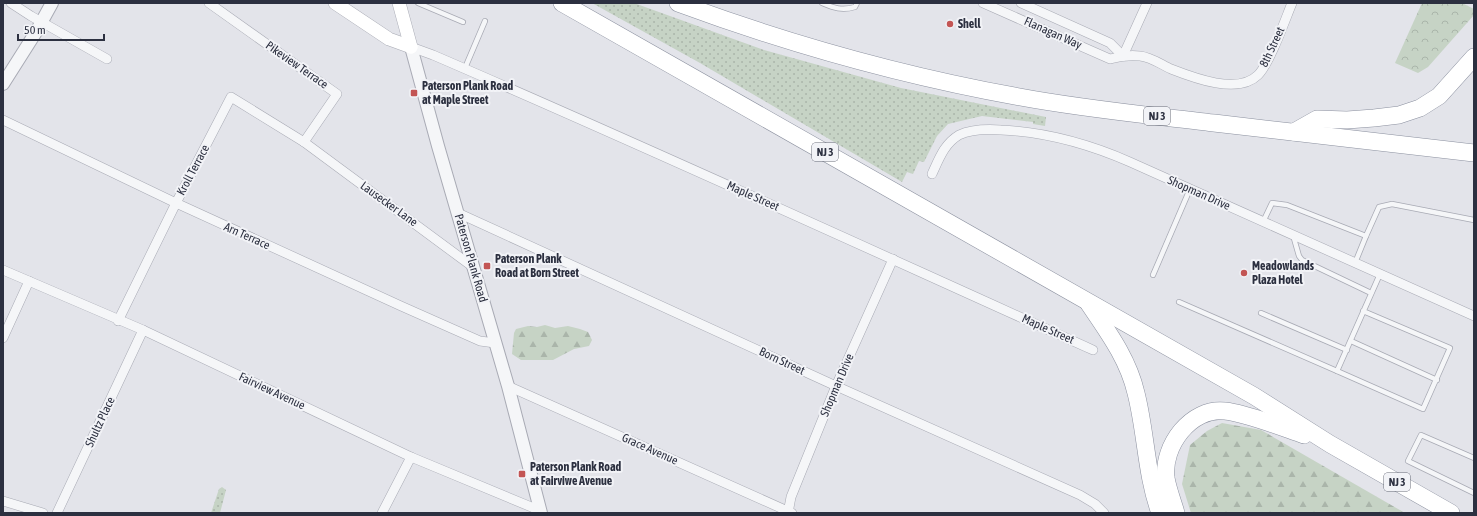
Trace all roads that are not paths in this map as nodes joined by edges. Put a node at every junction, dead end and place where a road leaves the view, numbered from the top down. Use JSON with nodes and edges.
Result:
{"nodes":[{"id":1,"x":11,"y":3,"type":"edge"},
{"id":2,"x":52,"y":3,"type":"edge"},
{"id":3,"x":209,"y":3,"type":"edge"},
{"id":4,"x":335,"y":3,"type":"edge"},
{"id":5,"x":399,"y":3,"type":"edge"},
{"id":6,"x":418,"y":3,"type":"edge"},
{"id":7,"x":562,"y":3,"type":"edge"},
{"id":8,"x":678,"y":3,"type":"edge"},
{"id":9,"x":822,"y":3,"type":"edge"},
{"id":10,"x":857,"y":3,"type":"edge"},
{"id":11,"x":983,"y":3,"type":"edge"},
{"id":12,"x":1021,"y":3,"type":"edge"},
{"id":13,"x":1147,"y":3,"type":"edge"},
{"id":14,"x":1292,"y":3,"type":"edge"},
{"id":15,"x":1002,"y":7,"type":"edge"},
{"id":16,"x":486,"y":21,"type":"dead end"},
{"id":17,"x":42,"y":22,"type":"junction"},
{"id":18,"x":463,"y":22,"type":"dead end"},
{"id":19,"x":411,"y":47,"type":"junction"},
{"id":20,"x":1123,"y":56,"type":"junction"},
{"id":21,"x":1474,"y":57,"type":"edge"},
{"id":22,"x":107,"y":59,"type":"dead end"},
{"id":23,"x":465,"y":68,"type":"junction"},
{"id":24,"x":1244,"y":83,"type":"joint"},
{"id":25,"x":3,"y":84,"type":"edge"},
{"id":26,"x":3,"y":120,"type":"edge"},
{"id":27,"x":1294,"y":132,"type":"junction"},
{"id":28,"x":304,"y":142,"type":"junction"},
{"id":29,"x":1474,"y":153,"type":"edge"},
{"id":30,"x":932,"y":174,"type":"dead end"},
{"id":31,"x":1190,"y":189,"type":"junction"},
{"id":32,"x":176,"y":203,"type":"junction"},
{"id":33,"x":458,"y":213,"type":"junction"},
{"id":34,"x":1474,"y":220,"type":"edge"},
{"id":35,"x":1263,"y":222,"type":"junction"},
{"id":36,"x":1294,"y":235,"type":"junction"},
{"id":37,"x":1366,"y":236,"type":"junction"},
{"id":38,"x":893,"y":259,"type":"junction"},
{"id":39,"x":1355,"y":263,"type":"junction"},
{"id":40,"x":473,"y":266,"type":"junction"},
{"id":41,"x":3,"y":270,"type":"edge"},
{"id":42,"x":1380,"y":274,"type":"junction"},
{"id":43,"x":1153,"y":275,"type":"dead end"},
{"id":44,"x":29,"y":281,"type":"junction"},
{"id":45,"x":1372,"y":293,"type":"junction"},
{"id":46,"x":1088,"y":301,"type":"junction"},
{"id":47,"x":1179,"y":302,"type":"dead end"},
{"id":48,"x":1363,"y":311,"type":"junction"},
{"id":49,"x":1261,"y":313,"type":"dead end"},
{"id":50,"x":1474,"y":316,"type":"edge"},
{"id":51,"x":118,"y":320,"type":"junction"},
{"id":52,"x":143,"y":330,"type":"junction"},
{"id":53,"x":3,"y":338,"type":"edge"},
{"id":54,"x":1350,"y":341,"type":"junction"},
{"id":55,"x":495,"y":343,"type":"junction"},
{"id":56,"x":1093,"y":350,"type":"dead end"},
{"id":57,"x":1346,"y":350,"type":"junction"},
{"id":58,"x":1337,"y":371,"type":"junction"},
{"id":59,"x":1437,"y":380,"type":"junction"},
{"id":60,"x":508,"y":386,"type":"junction"},
{"id":61,"x":836,"y":386,"type":"junction"},
{"id":62,"x":1330,"y":444,"type":"junction"},
{"id":63,"x":411,"y":457,"type":"junction"},
{"id":64,"x":1474,"y":458,"type":"edge"},
{"id":65,"x":1474,"y":493,"type":"edge"},
{"id":66,"x":3,"y":501,"type":"edge"},
{"id":67,"x":541,"y":512,"type":"edge"},
{"id":68,"x":790,"y":512,"type":"edge"},
{"id":69,"x":43,"y":513,"type":"edge"},
{"id":70,"x":57,"y":513,"type":"edge"},
{"id":71,"x":382,"y":513,"type":"edge"},
{"id":72,"x":1104,"y":513,"type":"edge"},
{"id":73,"x":1160,"y":513,"type":"edge"},
{"id":74,"x":1176,"y":513,"type":"edge"},
{"id":75,"x":1451,"y":513,"type":"edge"}],
"edges":[{"from":1,"to":17,"type":"street"},
{"from":2,"to":17,"type":"street"},
{"from":3,"to":28,"type":"street","name":"Pikeview Terrace"},
{"from":4,"to":19,"type":"main road"},
{"from":5,"to":19,"type":"main road","name":"Paterson Plank Road"},
{"from":6,"to":18,"type":"lane"},
{"from":7,"to":46,"type":"highway","number":"NJ 3"},
{"from":8,"to":27,"type":"highway","number":"NJ 3"},
{"from":9,"to":10,"type":"lane"},
{"from":11,"to":15,"type":"street","name":"Flanagan Way"},
{"from":12,"to":20,"type":"street","name":"Flanagan Way"},
{"from":13,"to":20,"type":"street"},
{"from":14,"to":24,"type":"street","name":"8th Street"},
{"from":15,"to":20,"type":"street","name":"Flanagan Way"},
{"from":16,"to":23,"type":"lane"},
{"from":17,"to":22,"type":"street"},
{"from":17,"to":25,"type":"street"},
{"from":19,"to":23,"type":"street","name":"Maple Street"},
{"from":19,"to":33,"type":"street","name":"Paterson Plank Road"},
{"from":20,"to":24,"type":"street","name":"Flanagan Way"},
{"from":21,"to":27,"type":"highway"},
{"from":23,"to":38,"type":"street","name":"Maple Street"},
{"from":26,"to":32,"type":"street","name":"Arn Terrace"},
{"from":27,"to":29,"type":"highway","number":"NJ 3"},
{"from":28,"to":32,"type":"street","name":"Kroll Terrace"},
{"from":28,"to":40,"type":"street","name":"Lausecker Lane"},
{"from":30,"to":31,"type":"street","name":"Shopman Drive"},
{"from":31,"to":35,"type":"street","name":"Shopman Drive"},
{"from":31,"to":43,"type":"lane"},
{"from":32,"to":51,"type":"street","name":"Kroll Terrace"},
{"from":32,"to":55,"type":"street","name":"Arn Terrace"},
{"from":33,"to":40,"type":"street","name":"Paterson Plank Road"},
{"from":33,"to":61,"type":"street","name":"Born Street"},
{"from":34,"to":37,"type":"lane"},
{"from":35,"to":36,"type":"street","name":"Shopman Drive"},
{"from":35,"to":37,"type":"lane"},
{"from":36,"to":39,"type":"street","name":"Shopman Drive"},
{"from":36,"to":45,"type":"lane"},
{"from":37,"to":39,"type":"lane"},
{"from":38,"to":56,"type":"street","name":"Maple Street"},
{"from":38,"to":61,"type":"street","name":"Shopman Drive"},
{"from":39,"to":42,"type":"street","name":"Shopman Drive"},
{"from":40,"to":55,"type":"street","name":"Paterson Plank Road"},
{"from":41,"to":44,"type":"street","name":"Fairview Avenue"},
{"from":42,"to":45,"type":"lane"},
{"from":42,"to":50,"type":"street","name":"Shopman Drive"},
{"from":44,"to":51,"type":"street","name":"Fairview Avenue"},
{"from":44,"to":53,"type":"street"},
{"from":45,"to":48,"type":"lane"},
{"from":46,"to":62,"type":"highway","number":"NJ 3"},
{"from":46,"to":73,"type":"highway"},
{"from":47,"to":58,"type":"lane"},
{"from":48,"to":54,"type":"lane"},
{"from":48,"to":59,"type":"lane"},
{"from":49,"to":57,"type":"lane"},
{"from":51,"to":52,"type":"street","name":"Fairview Avenue"},
{"from":52,"to":63,"type":"street","name":"Fairview Avenue"},
{"from":52,"to":70,"type":"street","name":"Shultz Place"},
{"from":54,"to":57,"type":"lane"},
{"from":54,"to":59,"type":"lane"},
{"from":55,"to":60,"type":"street","name":"Paterson Plank Road"},
{"from":57,"to":58,"type":"lane"},
{"from":58,"to":59,"type":"lane"},
{"from":60,"to":67,"type":"street","name":"Paterson Plank Road"},
{"from":60,"to":68,"type":"street","name":"Grace Avenue"},
{"from":61,"to":68,"type":"street","name":"Shopman Drive"},
{"from":61,"to":72,"type":"street","name":"Born Street"},
{"from":62,"to":74,"type":"highway"},
{"from":62,"to":75,"type":"highway","number":"NJ 3"},
{"from":63,"to":67,"type":"street","name":"Fairview Avenue"},
{"from":63,"to":71,"type":"street"},
{"from":64,"to":65,"type":"lane"},
{"from":66,"to":69,"type":"street"}]}
